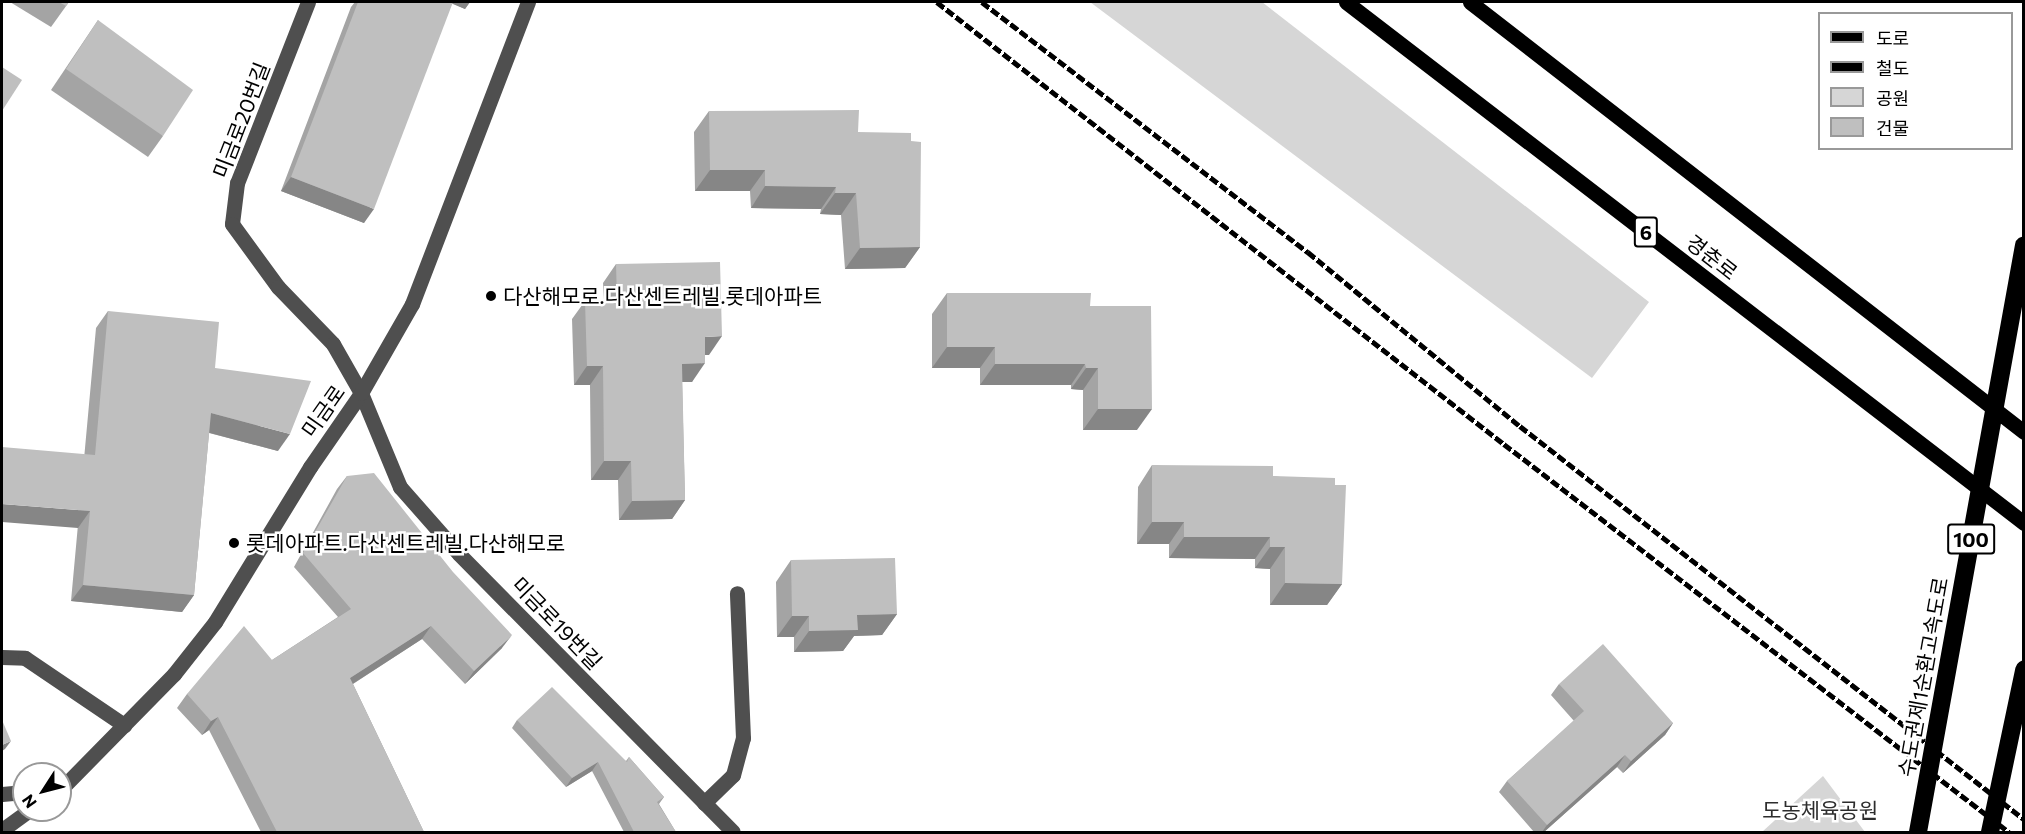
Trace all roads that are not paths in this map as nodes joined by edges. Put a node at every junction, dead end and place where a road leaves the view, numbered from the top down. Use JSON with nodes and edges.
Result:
{"nodes":[{"id":1,"x":308,"y":2,"type":"edge"},
{"id":2,"x":528,"y":2,"type":"edge"},
{"id":3,"x":1346,"y":2,"type":"edge"},
{"id":4,"x":1470,"y":2,"type":"edge"},
{"id":5,"x":2024,"y":245,"type":"edge"},
{"id":6,"x":362,"y":393,"type":"junction"},
{"id":7,"x":2024,"y":432,"type":"edge"},
{"id":8,"x":2024,"y":523,"type":"edge"},
{"id":9,"x":737,"y":593,"type":"dead end"},
{"id":10,"x":2,"y":657,"type":"edge"},
{"id":11,"x":2024,"y":670,"type":"edge"},
{"id":12,"x":124,"y":725,"type":"junction"},
{"id":13,"x":72,"y":778,"type":"edge"},
{"id":14,"x":704,"y":803,"type":"junction"},
{"id":15,"x":733,"y":832,"type":"edge"},
{"id":16,"x":1918,"y":832,"type":"edge"},
{"id":17,"x":1990,"y":832,"type":"edge"}],
"edges":[{"from":1,"to":6,"type":"street","name":"미금로20번길"},
{"from":2,"to":6,"type":"street","name":"미금로"},
{"from":3,"to":8,"type":"main road","name":"경춘로","number":"6"},
{"from":4,"to":7,"type":"main road"},
{"from":5,"to":16,"type":"highway","name":"수도권제1순환고속도로","number":"100"},
{"from":6,"to":12,"type":"street","name":"미금로"},
{"from":6,"to":14,"type":"street","name":"미금로19번길"},
{"from":9,"to":14,"type":"street"},
{"from":10,"to":12,"type":"street"},
{"from":11,"to":17,"type":"highway"},
{"from":12,"to":13,"type":"street","name":"미금로"},
{"from":14,"to":15,"type":"street","name":"미금로19번길"}]}
